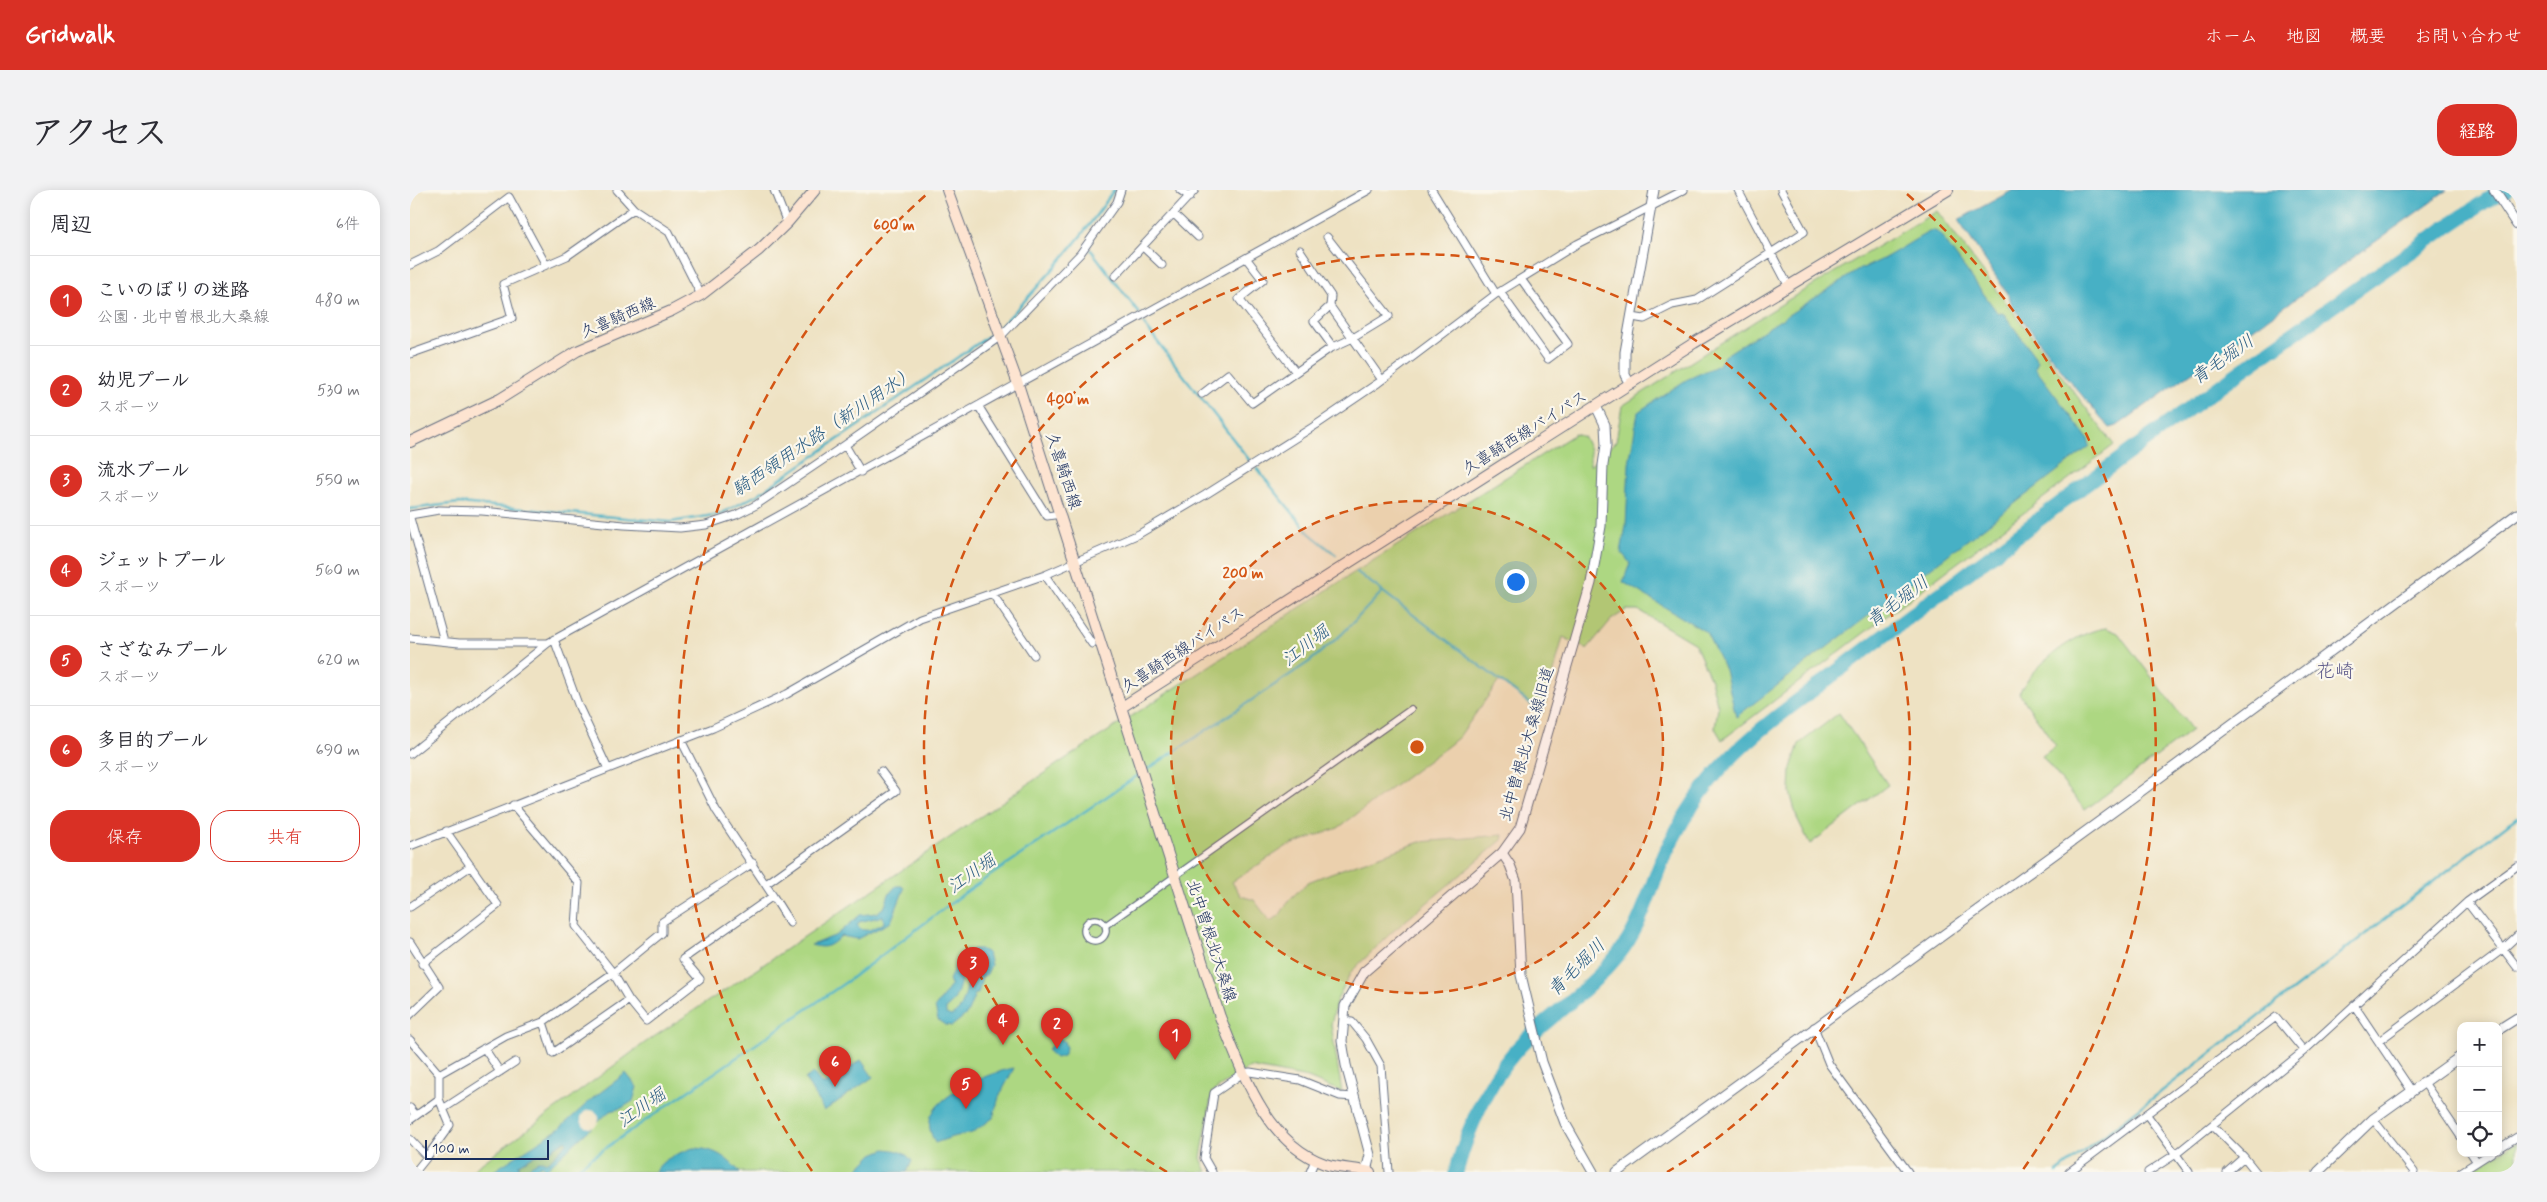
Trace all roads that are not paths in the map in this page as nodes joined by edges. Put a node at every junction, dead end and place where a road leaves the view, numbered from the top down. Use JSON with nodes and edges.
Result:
{"nodes":[{"id":1,"x":616,"y":190,"type":"edge"},
{"id":2,"x":774,"y":190,"type":"edge"},
{"id":3,"x":815,"y":190,"type":"edge"},
{"id":4,"x":947,"y":190,"type":"edge"},
{"id":5,"x":1121,"y":190,"type":"edge"},
{"id":6,"x":1180,"y":190,"type":"edge"},
{"id":7,"x":1195,"y":190,"type":"edge"},
{"id":8,"x":1369,"y":190,"type":"edge"},
{"id":9,"x":1432,"y":190,"type":"edge"},
{"id":10,"x":1654,"y":190,"type":"edge"},
{"id":11,"x":1684,"y":190,"type":"edge"},
{"id":12,"x":1738,"y":190,"type":"edge"},
{"id":13,"x":1781,"y":190,"type":"edge"},
{"id":14,"x":1948,"y":190,"type":"edge"},
{"id":15,"x":2494,"y":190,"type":"edge"},
{"id":16,"x":1190,"y":197,"type":"junction"},
{"id":17,"x":1652,"y":205,"type":"junction"},
{"id":18,"x":634,"y":209,"type":"junction"},
{"id":19,"x":1174,"y":214,"type":"junction"},
{"id":20,"x":787,"y":223,"type":"junction"},
{"id":21,"x":2517,"y":225,"type":"edge"},
{"id":22,"x":1198,"y":237,"type":"dead end"},
{"id":23,"x":1327,"y":237,"type":"dead end"},
{"id":24,"x":1143,"y":247,"type":"junction"},
{"id":25,"x":1300,"y":250,"type":"dead end"},
{"id":26,"x":1772,"y":254,"type":"junction"},
{"id":27,"x":1246,"y":258,"type":"junction"},
{"id":28,"x":410,"y":265,"type":"edge"},
{"id":29,"x":546,"y":265,"type":"junction"},
{"id":30,"x":1162,"y":265,"type":"dead end"},
{"id":31,"x":1116,"y":276,"type":"dead end"},
{"id":32,"x":1521,"y":279,"type":"junction"},
{"id":33,"x":1788,"y":285,"type":"junction"},
{"id":34,"x":1498,"y":293,"type":"junction"},
{"id":35,"x":701,"y":294,"type":"junction"},
{"id":36,"x":1330,"y":306,"type":"junction"},
{"id":37,"x":1632,"y":317,"type":"junction"},
{"id":38,"x":1001,"y":336,"type":"junction"},
{"id":39,"x":1353,"y":338,"type":"junction"},
{"id":40,"x":1334,"y":347,"type":"junction"},
{"id":41,"x":410,"y":354,"type":"edge"},
{"id":42,"x":1296,"y":372,"type":"junction"},
{"id":43,"x":1382,"y":380,"type":"junction"},
{"id":44,"x":1018,"y":384,"type":"junction"},
{"id":45,"x":1630,"y":384,"type":"junction"},
{"id":46,"x":1202,"y":394,"type":"dead end"},
{"id":47,"x":1596,"y":406,"type":"junction"},
{"id":48,"x":979,"y":407,"type":"junction"},
{"id":49,"x":410,"y":442,"type":"edge"},
{"id":50,"x":845,"y":445,"type":"junction"},
{"id":51,"x":861,"y":472,"type":"junction"},
{"id":52,"x":1061,"y":514,"type":"junction"},
{"id":53,"x":2517,"y":514,"type":"edge"},
{"id":54,"x":410,"y":516,"type":"edge"},
{"id":55,"x":1076,"y":561,"type":"junction"},
{"id":56,"x":1045,"y":575,"type":"junction"},
{"id":57,"x":992,"y":592,"type":"junction"},
{"id":58,"x":410,"y":638,"type":"edge"},
{"id":59,"x":444,"y":641,"type":"junction"},
{"id":60,"x":551,"y":641,"type":"junction"},
{"id":61,"x":1092,"y":644,"type":"dead end"},
{"id":62,"x":1034,"y":655,"type":"dead end"},
{"id":63,"x":1122,"y":707,"type":"junction"},
{"id":64,"x":1411,"y":709,"type":"dead end"},
{"id":65,"x":681,"y":740,"type":"junction"},
{"id":66,"x":410,"y":754,"type":"edge"},
{"id":67,"x":608,"y":769,"type":"junction"},
{"id":68,"x":881,"y":771,"type":"dead end"},
{"id":69,"x":513,"y":805,"type":"junction"},
{"id":70,"x":446,"y":831,"type":"junction"},
{"id":71,"x":410,"y":846,"type":"edge"},
{"id":72,"x":1502,"y":853,"type":"junction"},
{"id":73,"x":753,"y":863,"type":"junction"},
{"id":74,"x":471,"y":866,"type":"junction"},
{"id":75,"x":2517,"y":866,"type":"edge"},
{"id":76,"x":1174,"y":875,"type":"junction"},
{"id":77,"x":766,"y":884,"type":"junction"},
{"id":78,"x":774,"y":896,"type":"junction"},
{"id":79,"x":2467,"y":902,"type":"junction"},
{"id":80,"x":410,"y":907,"type":"edge"},
{"id":81,"x":790,"y":923,"type":"dead end"},
{"id":82,"x":1106,"y":925,"type":"junction"},
{"id":83,"x":2517,"y":936,"type":"edge"},
{"id":84,"x":411,"y":947,"type":"edge"},
{"id":85,"x":2503,"y":949,"type":"junction"},
{"id":86,"x":422,"y":964,"type":"junction"},
{"id":87,"x":2517,"y":967,"type":"edge"},
{"id":88,"x":613,"y":973,"type":"junction"},
{"id":89,"x":629,"y":1000,"type":"junction"},
{"id":90,"x":2354,"y":1005,"type":"junction"},
{"id":91,"x":410,"y":1015,"type":"edge"},
{"id":92,"x":2517,"y":1018,"type":"edge"},
{"id":93,"x":1344,"y":1020,"type":"junction"},
{"id":94,"x":543,"y":1022,"type":"junction"},
{"id":95,"x":2502,"y":1027,"type":"edge"},
{"id":96,"x":1814,"y":1028,"type":"junction"},
{"id":97,"x":410,"y":1040,"type":"edge"},
{"id":98,"x":2379,"y":1041,"type":"junction"},
{"id":99,"x":484,"y":1048,"type":"junction"},
{"id":100,"x":2304,"y":1051,"type":"junction"},
{"id":101,"x":2457,"y":1059,"type":"edge"},
{"id":102,"x":515,"y":1062,"type":"dead end"},
{"id":103,"x":500,"y":1072,"type":"junction"},
{"id":104,"x":1243,"y":1073,"type":"junction"},
{"id":105,"x":439,"y":1074,"type":"junction"},
{"id":106,"x":2423,"y":1081,"type":"junction"},
{"id":107,"x":2412,"y":1090,"type":"junction"},
{"id":108,"x":1354,"y":1097,"type":"junction"},
{"id":109,"x":439,"y":1099,"type":"junction"},
{"id":110,"x":410,"y":1108,"type":"edge"},
{"id":111,"x":443,"y":1109,"type":"junction"},
{"id":112,"x":2147,"y":1114,"type":"junction"},
{"id":113,"x":413,"y":1118,"type":"edge"},
{"id":114,"x":2372,"y":1119,"type":"junction"},
{"id":115,"x":2212,"y":1125,"type":"junction"},
{"id":116,"x":2457,"y":1131,"type":"edge"},
{"id":117,"x":2517,"y":1137,"type":"edge"},
{"id":118,"x":410,"y":1139,"type":"edge"},
{"id":119,"x":2502,"y":1146,"type":"edge"},
{"id":120,"x":2176,"y":1154,"type":"junction"},
{"id":121,"x":427,"y":1157,"type":"junction"},
{"id":122,"x":2244,"y":1157,"type":"junction"},
{"id":123,"x":2474,"y":1157,"type":"edge"},
{"id":124,"x":2485,"y":1157,"type":"edge"},
{"id":125,"x":1315,"y":1160,"type":"junction"},
{"id":126,"x":2477,"y":1162,"type":"junction"},
{"id":127,"x":415,"y":1172,"type":"edge"},
{"id":128,"x":1212,"y":1172,"type":"edge"},
{"id":129,"x":1310,"y":1172,"type":"edge"},
{"id":130,"x":1368,"y":1172,"type":"edge"},
{"id":131,"x":1388,"y":1172,"type":"edge"},
{"id":132,"x":1594,"y":1172,"type":"edge"},
{"id":133,"x":1617,"y":1172,"type":"edge"},
{"id":134,"x":1908,"y":1172,"type":"edge"},
{"id":135,"x":2069,"y":1172,"type":"edge"},
{"id":136,"x":2148,"y":1172,"type":"edge"},
{"id":137,"x":2189,"y":1172,"type":"edge"},
{"id":138,"x":2227,"y":1172,"type":"edge"},
{"id":139,"x":2256,"y":1172,"type":"edge"},
{"id":140,"x":2318,"y":1172,"type":"edge"},
{"id":141,"x":2414,"y":1172,"type":"edge"},
{"id":142,"x":2461,"y":1172,"type":"edge"}],
"edges":[{"from":1,"to":18,"type":"street"},
{"from":2,"to":20,"type":"street"},
{"from":3,"to":20,"type":"main road","name":"久喜騎西線"},
{"from":4,"to":38,"type":"main road","name":"久喜騎西線"},
{"from":5,"to":38,"type":"street"},
{"from":6,"to":16,"type":"street"},
{"from":7,"to":16,"type":"street"},
{"from":8,"to":27,"type":"street"},
{"from":9,"to":34,"type":"street"},
{"from":10,"to":17,"type":"street"},
{"from":11,"to":17,"type":"street"},
{"from":12,"to":26,"type":"street"},
{"from":13,"to":26,"type":"street"},
{"from":14,"to":33,"type":"main road","name":"久喜騎西線バイパス"},
{"from":15,"to":21,"type":"street"},
{"from":16,"to":19,"type":"street"},
{"from":17,"to":32,"type":"street"},
{"from":17,"to":37,"type":"street"},
{"from":18,"to":29,"type":"street"},
{"from":18,"to":35,"type":"street"},
{"from":19,"to":22,"type":"street"},
{"from":19,"to":24,"type":"street"},
{"from":20,"to":35,"type":"main road","name":"久喜騎西線"},
{"from":23,"to":39,"type":"street"},
{"from":24,"to":30,"type":"street"},
{"from":24,"to":31,"type":"street"},
{"from":25,"to":36,"type":"street"},
{"from":26,"to":33,"type":"street"},
{"from":26,"to":37,"type":"street"},
{"from":27,"to":42,"type":"street"},
{"from":27,"to":44,"type":"street"},
{"from":28,"to":29,"type":"street"},
{"from":29,"to":41,"type":"street"},
{"from":32,"to":34,"type":"street"},
{"from":32,"to":34,"type":"street"},
{"from":33,"to":45,"type":"main road","name":"久喜騎西線バイパス"},
{"from":34,"to":43,"type":"street"},
{"from":35,"to":49,"type":"main road","name":"久喜騎西線"},
{"from":36,"to":39,"type":"street"},
{"from":36,"to":40,"type":"street"},
{"from":37,"to":45,"type":"street"},
{"from":38,"to":44,"type":"main road","name":"久喜騎西線"},
{"from":38,"to":50,"type":"street"},
{"from":39,"to":40,"type":"street"},
{"from":39,"to":43,"type":"street"},
{"from":40,"to":42,"type":"street"},
{"from":42,"to":46,"type":"street"},
{"from":43,"to":55,"type":"street"},
{"from":44,"to":48,"type":"street"},
{"from":44,"to":52,"type":"main road","name":"久喜騎西線"},
{"from":45,"to":47,"type":"main road","name":"久喜騎西線バイパス"},
{"from":47,"to":63,"type":"main road","name":"久喜騎西線バイパス"},
{"from":47,"to":72,"type":"street","name":"北中曽根北大桑線旧道"},
{"from":48,"to":51,"type":"street"},
{"from":48,"to":52,"type":"street"},
{"from":50,"to":51,"type":"street"},
{"from":50,"to":54,"type":"street"},
{"from":51,"to":60,"type":"street"},
{"from":52,"to":55,"type":"main road","name":"久喜騎西線"},
{"from":53,"to":96,"type":"street"},
{"from":54,"to":59,"type":"street"},
{"from":55,"to":56,"type":"street"},
{"from":55,"to":63,"type":"main road","name":"久喜騎西線"},
{"from":56,"to":57,"type":"street"},
{"from":56,"to":61,"type":"street"},
{"from":57,"to":62,"type":"street"},
{"from":57,"to":65,"type":"street"},
{"from":58,"to":59,"type":"street"},
{"from":59,"to":60,"type":"street"},
{"from":60,"to":66,"type":"street"},
{"from":60,"to":67,"type":"street"},
{"from":63,"to":76,"type":"main road","name":"北中曽根北大桑線"},
{"from":64,"to":76,"type":"street"},
{"from":65,"to":67,"type":"street"},
{"from":65,"to":73,"type":"street"},
{"from":67,"to":69,"type":"street"},
{"from":68,"to":77,"type":"street"},
{"from":69,"to":70,"type":"street"},
{"from":69,"to":88,"type":"street"},
{"from":70,"to":71,"type":"street"},
{"from":70,"to":74,"type":"street"},
{"from":72,"to":93,"type":"street","name":"北中曽根北大桑線旧道"},
{"from":72,"to":132,"type":"street"},
{"from":73,"to":77,"type":"street"},
{"from":73,"to":88,"type":"street"},
{"from":74,"to":80,"type":"street"},
{"from":74,"to":86,"type":"street"},
{"from":75,"to":79,"type":"street"},
{"from":76,"to":82,"type":"street"},
{"from":76,"to":104,"type":"main road","name":"北中曽根北大桑線"},
{"from":77,"to":78,"type":"street"},
{"from":78,"to":81,"type":"street"},
{"from":78,"to":89,"type":"street"},
{"from":79,"to":85,"type":"street"},
{"from":79,"to":90,"type":"street"},
{"from":82,"to":82,"type":"street"},
{"from":83,"to":85,"type":"street"},
{"from":84,"to":86,"type":"street"},
{"from":85,"to":87,"type":"street"},
{"from":85,"to":98,"type":"street"},
{"from":86,"to":91,"type":"street"},
{"from":88,"to":89,"type":"street"},
{"from":88,"to":94,"type":"street"},
{"from":89,"to":94,"type":"street"},
{"from":90,"to":98,"type":"street"},
{"from":90,"to":100,"type":"street"},
{"from":92,"to":95,"type":"street"},
{"from":93,"to":108,"type":"street","name":"北中曽根北大桑線旧道"},
{"from":93,"to":131,"type":"street"},
{"from":94,"to":99,"type":"street"},
{"from":96,"to":133,"type":"street"},
{"from":96,"to":134,"type":"street"},
{"from":97,"to":105,"type":"street"},
{"from":98,"to":107,"type":"street"},
{"from":99,"to":103,"type":"street"},
{"from":99,"to":105,"type":"street"},
{"from":100,"to":112,"type":"street"},
{"from":100,"to":115,"type":"street"},
{"from":101,"to":106,"type":"street"},
{"from":102,"to":103,"type":"street"},
{"from":103,"to":111,"type":"street"},
{"from":104,"to":108,"type":"street"},
{"from":104,"to":125,"type":"main road","name":"北中曽根北大桑線"},
{"from":104,"to":128,"type":"street"},
{"from":105,"to":109,"type":"street"},
{"from":106,"to":107,"type":"street"},
{"from":106,"to":116,"type":"street"},
{"from":107,"to":114,"type":"street"},
{"from":108,"to":130,"type":"street","name":"北中曽根北大桑線旧道"},
{"from":109,"to":111,"type":"street"},
{"from":109,"to":113,"type":"street"},
{"from":110,"to":113,"type":"street"},
{"from":111,"to":121,"type":"street"},
{"from":112,"to":120,"type":"street"},
{"from":112,"to":135,"type":"street"},
{"from":114,"to":140,"type":"street"},
{"from":114,"to":141,"type":"street"},
{"from":115,"to":120,"type":"street"},
{"from":115,"to":122,"type":"street"},
{"from":117,"to":119,"type":"street"},
{"from":118,"to":121,"type":"street"},
{"from":120,"to":136,"type":"street"},
{"from":120,"to":137,"type":"street"},
{"from":121,"to":127,"type":"street"},
{"from":122,"to":138,"type":"street"},
{"from":122,"to":139,"type":"street"},
{"from":123,"to":126,"type":"street"},
{"from":124,"to":126,"type":"street"},
{"from":125,"to":129,"type":"street"},
{"from":125,"to":130,"type":"main road","name":"北中曽根北大桑線"},
{"from":126,"to":142,"type":"street"}]}
